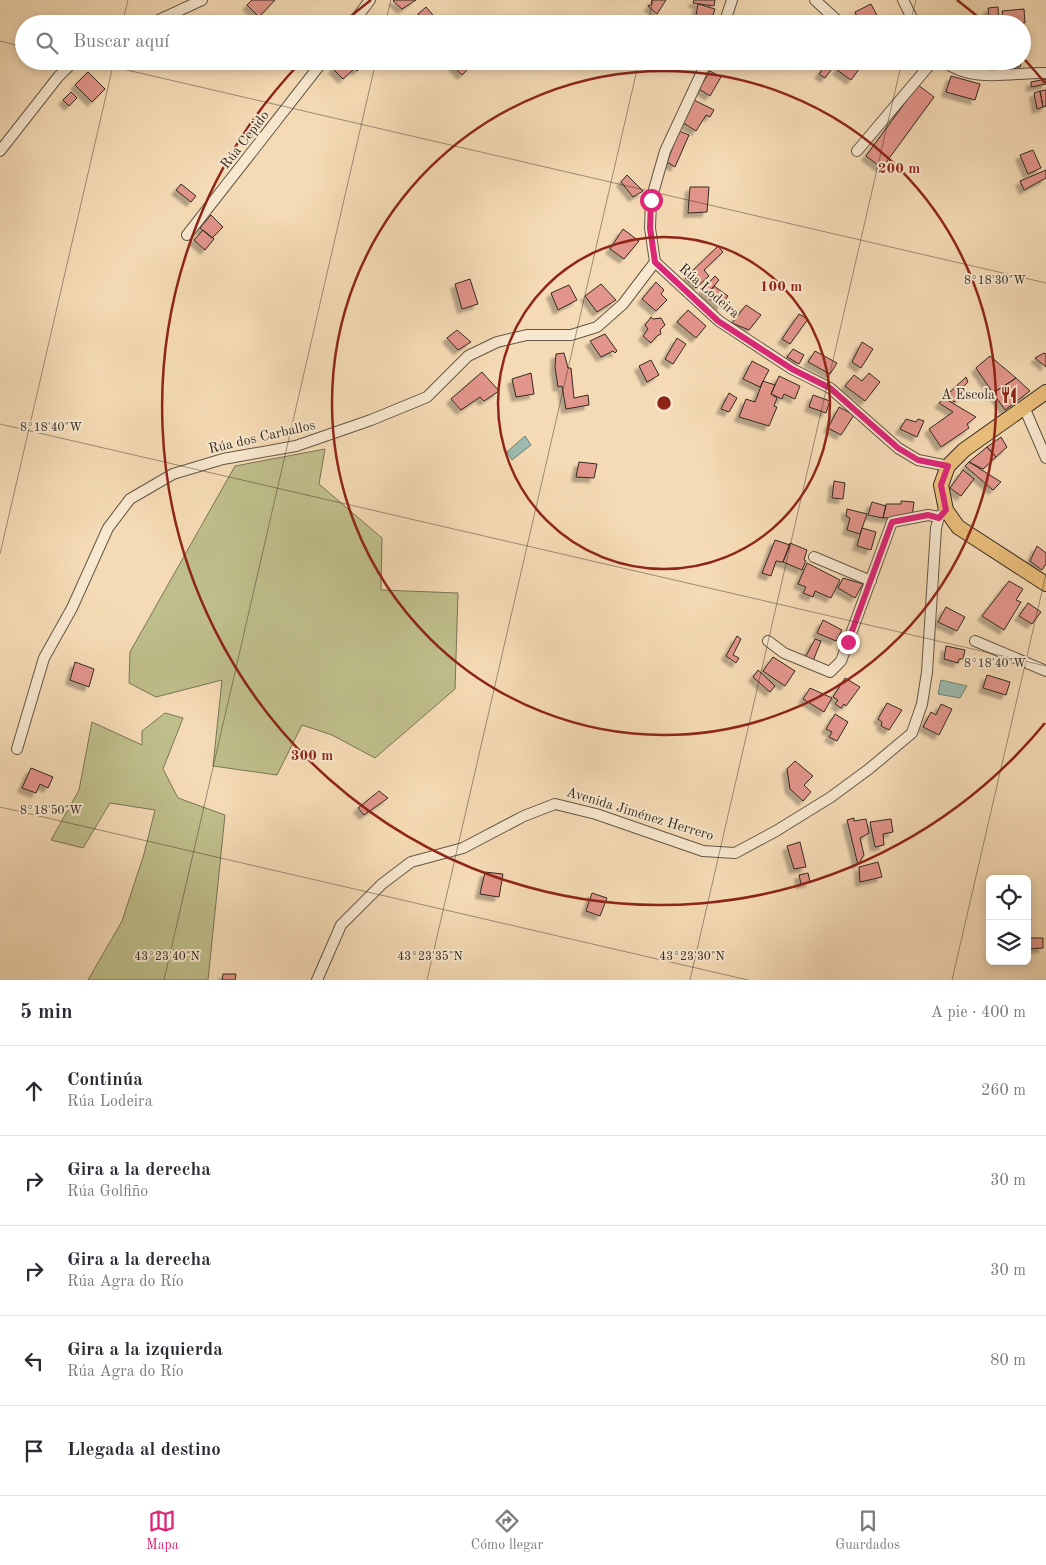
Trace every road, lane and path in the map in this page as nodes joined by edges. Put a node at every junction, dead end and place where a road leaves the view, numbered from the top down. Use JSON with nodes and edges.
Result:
{"nodes":[{"id":1,"x":202,"y":0,"type":"edge"},
{"id":2,"x":370,"y":0,"type":"edge"},
{"id":3,"x":732,"y":0,"type":"edge"},
{"id":4,"x":815,"y":0,"type":"edge"},
{"id":5,"x":902,"y":0,"type":"edge"},
{"id":6,"x":170,"y":15,"type":"edge"},
{"id":7,"x":359,"y":15,"type":"edge"},
{"id":8,"x":727,"y":15,"type":"edge"},
{"id":9,"x":831,"y":15,"type":"edge"},
{"id":10,"x":910,"y":15,"type":"edge"},
{"id":11,"x":65,"y":70,"type":"edge"},
{"id":12,"x":316,"y":70,"type":"edge"},
{"id":13,"x":703,"y":70,"type":"edge"},
{"id":14,"x":925,"y":70,"type":"edge"},
{"id":15,"x":960,"y":70,"type":"edge"},
{"id":16,"x":1046,"y":72,"type":"edge"},
{"id":17,"x":0,"y":151,"type":"edge"},
{"id":18,"x":857,"y":151,"type":"dead end"},
{"id":19,"x":187,"y":235,"type":"dead end"},
{"id":20,"x":655,"y":262,"type":"junction"},
{"id":21,"x":1046,"y":392,"type":"edge"},
{"id":22,"x":1024,"y":407,"type":"junction"},
{"id":23,"x":1046,"y":458,"type":"edge"},
{"id":24,"x":948,"y":466,"type":"junction"},
{"id":25,"x":942,"y":514,"type":"junction"},
{"id":26,"x":814,"y":557,"type":"dead end"},
{"id":27,"x":870,"y":581,"type":"junction"},
{"id":28,"x":1046,"y":584,"type":"edge"},
{"id":29,"x":768,"y":641,"type":"dead end"},
{"id":30,"x":975,"y":642,"type":"dead end"},
{"id":31,"x":1046,"y":671,"type":"edge"},
{"id":32,"x":17,"y":749,"type":"dead end"},
{"id":33,"x":317,"y":980,"type":"edge"}],
"edges":[{"from":1,"to":6,"type":"street"},
{"from":2,"to":7,"type":"street"},
{"from":3,"to":8,"type":"street"},
{"from":4,"to":9,"type":"street"},
{"from":5,"to":10,"type":"street"},
{"from":11,"to":17,"type":"street"},
{"from":12,"to":19,"type":"street","name":"Rúa Cepido"},
{"from":13,"to":20,"type":"street"},
{"from":14,"to":18,"type":"street"},
{"from":15,"to":16,"type":"street"},
{"from":20,"to":24,"type":"street","name":"Rúa Lodeira"},
{"from":20,"to":32,"type":"street","name":"Rúa dos Carballos"},
{"from":21,"to":22,"type":"main road"},
{"from":22,"to":23,"type":"street"},
{"from":22,"to":24,"type":"main road"},
{"from":24,"to":25,"type":"main road"},
{"from":25,"to":27,"type":"street"},
{"from":25,"to":28,"type":"main road"},
{"from":25,"to":33,"type":"street","name":"Avenida Jiménez Herrero"},
{"from":26,"to":27,"type":"street"},
{"from":27,"to":29,"type":"street"},
{"from":30,"to":31,"type":"street"}]}
